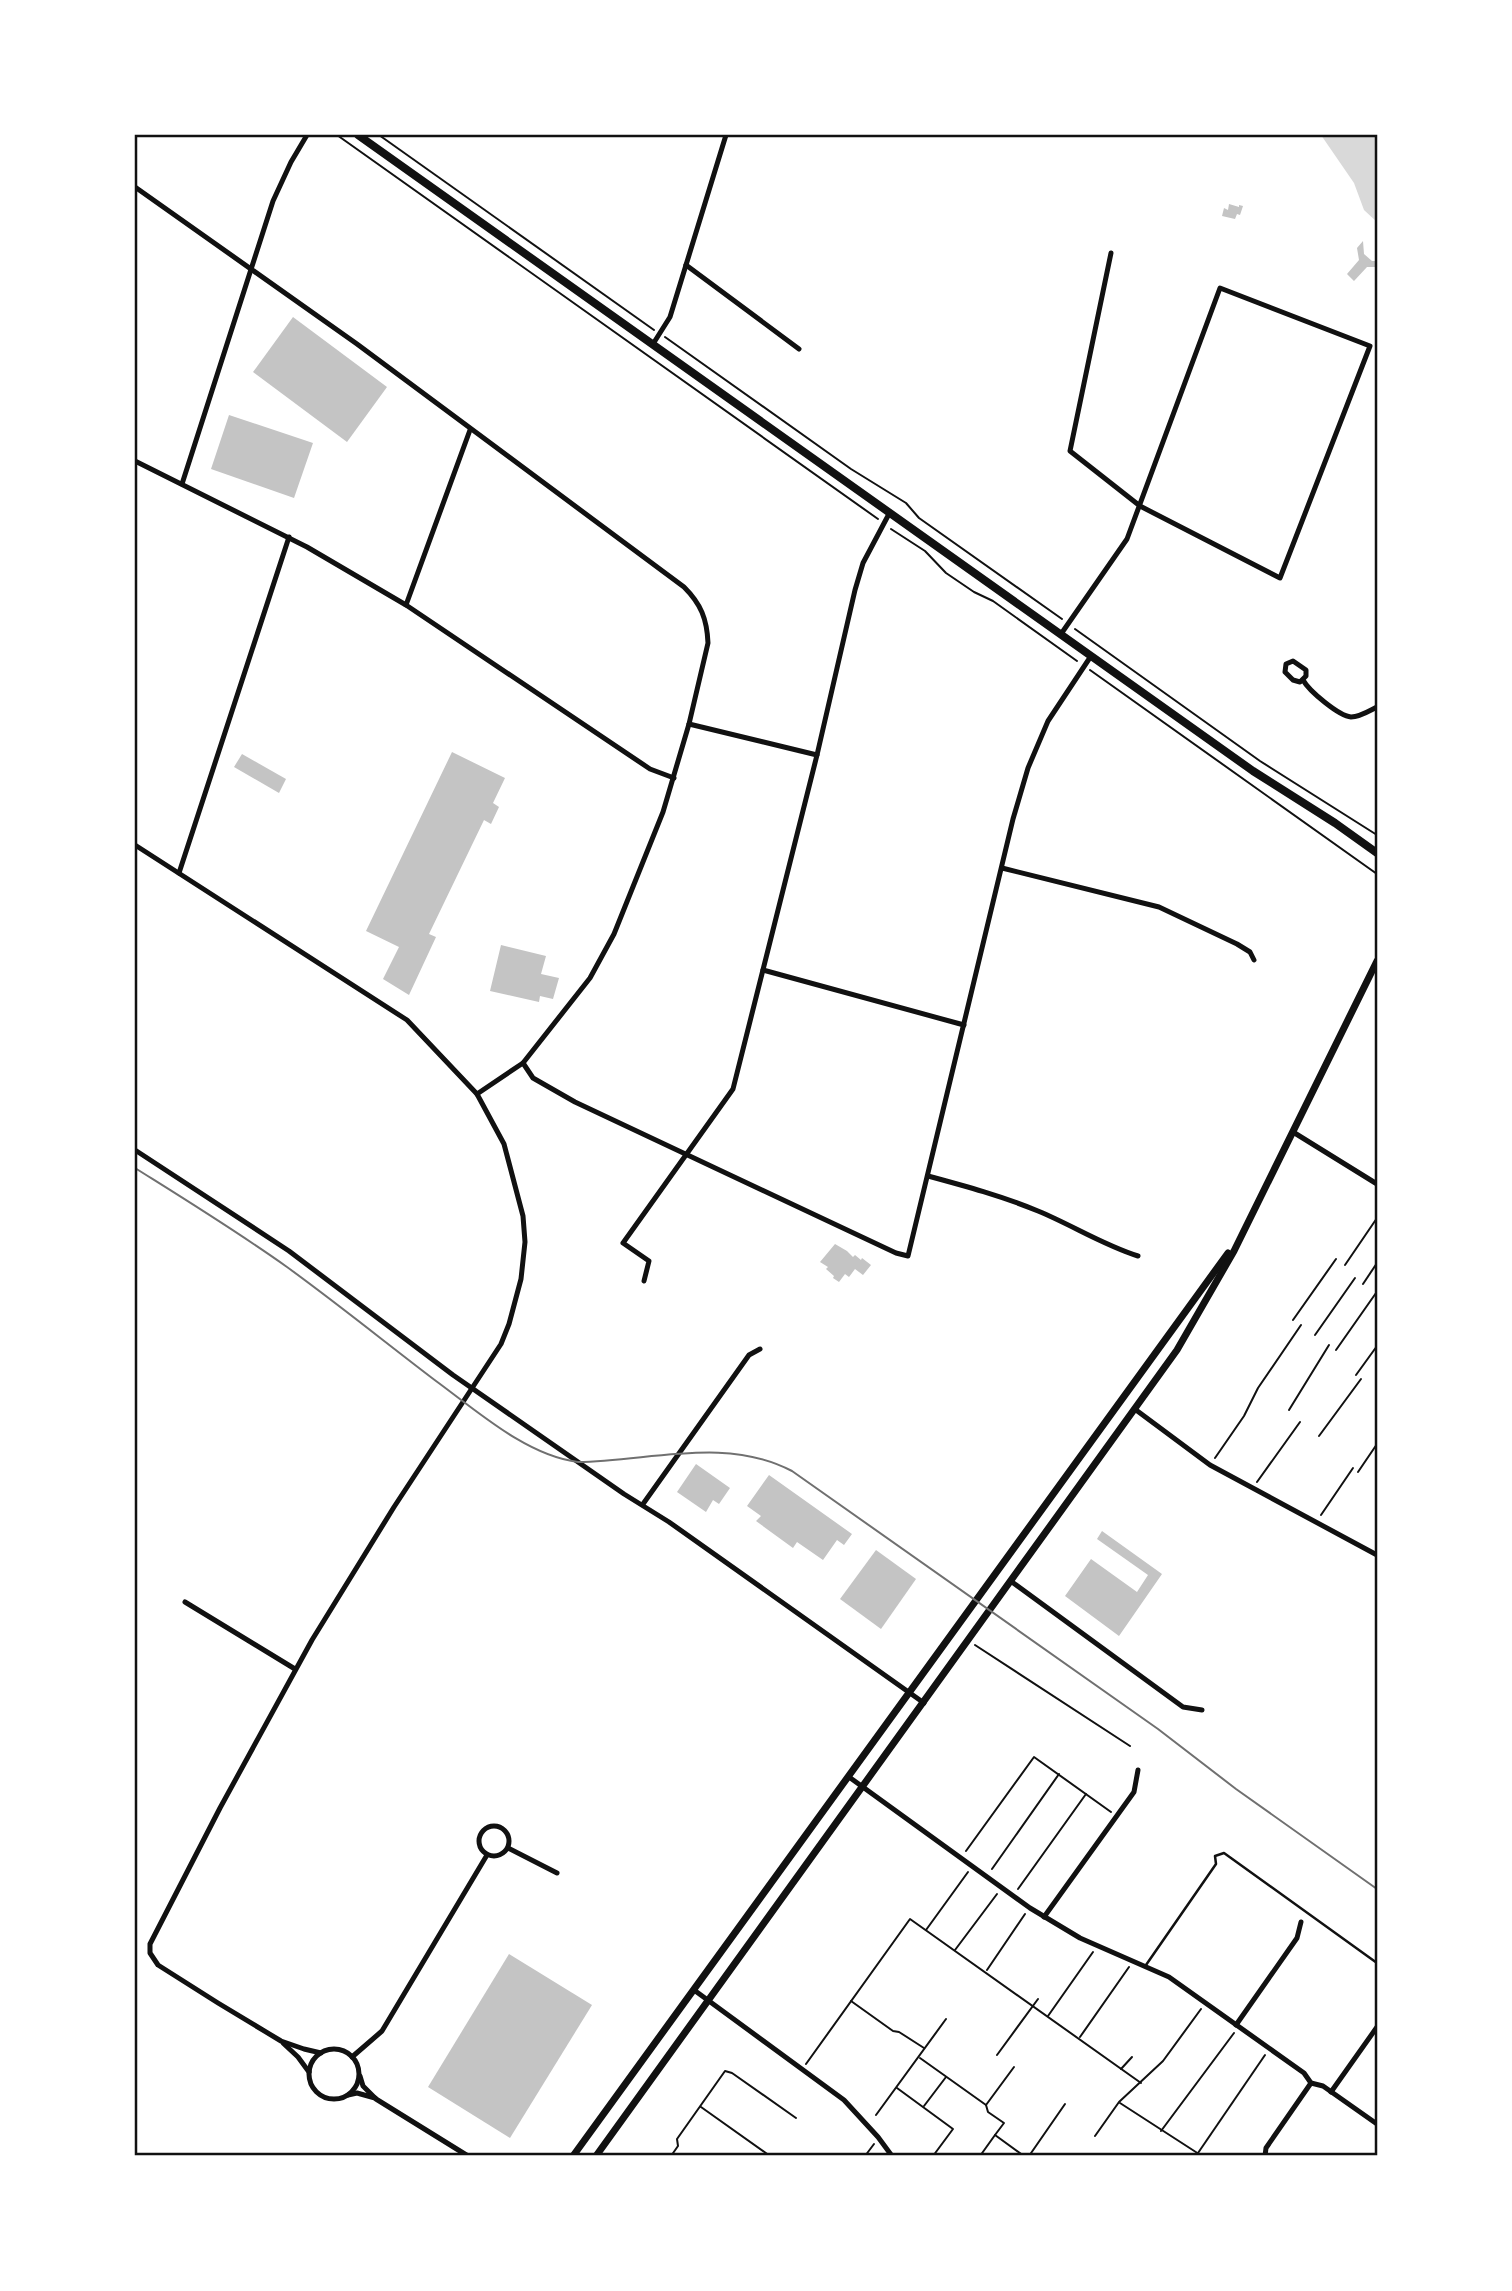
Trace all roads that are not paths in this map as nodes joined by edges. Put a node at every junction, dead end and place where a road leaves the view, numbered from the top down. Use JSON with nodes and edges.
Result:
{"nodes":[{"id":1,"x":307,"y":135,"type":"edge"},
{"id":2,"x":358,"y":135,"type":"edge"},
{"id":3,"x":726,"y":135,"type":"edge"},
{"id":4,"x":135,"y":187,"type":"edge"},
{"id":5,"x":1111,"y":253,"type":"dead end"},
{"id":6,"x":686,"y":265,"type":"junction"},
{"id":7,"x":252,"y":270,"type":"junction"},
{"id":8,"x":653,"y":344,"type":"junction"},
{"id":9,"x":799,"y":349,"type":"dead end"},
{"id":10,"x":470,"y":430,"type":"junction"},
{"id":11,"x":135,"y":461,"type":"edge"},
{"id":12,"x":182,"y":484,"type":"junction"},
{"id":13,"x":1140,"y":506,"type":"junction"},
{"id":14,"x":890,"y":512,"type":"junction"},
{"id":15,"x":289,"y":537,"type":"junction"},
{"id":16,"x":406,"y":605,"type":"junction"},
{"id":17,"x":1061,"y":634,"type":"junction"},
{"id":18,"x":1091,"y":656,"type":"junction"},
{"id":19,"x":1303,"y":680,"type":"dead end"},
{"id":20,"x":1377,"y":707,"type":"edge"},
{"id":21,"x":689,"y":724,"type":"junction"},
{"id":22,"x":817,"y":755,"type":"junction"},
{"id":23,"x":674,"y":778,"type":"junction"},
{"id":24,"x":135,"y":845,"type":"edge"},
{"id":25,"x":1377,"y":853,"type":"edge"},
{"id":26,"x":1002,"y":868,"type":"junction"},
{"id":27,"x":179,"y":873,"type":"junction"},
{"id":28,"x":1254,"y":960,"type":"dead end"},
{"id":29,"x":1377,"y":961,"type":"edge"},
{"id":30,"x":763,"y":970,"type":"junction"},
{"id":31,"x":964,"y":1025,"type":"junction"},
{"id":32,"x":523,"y":1063,"type":"junction"},
{"id":33,"x":477,"y":1094,"type":"junction"},
{"id":34,"x":1293,"y":1132,"type":"junction"},
{"id":35,"x":135,"y":1150,"type":"edge"},
{"id":36,"x":686,"y":1155,"type":"junction"},
{"id":37,"x":928,"y":1176,"type":"junction"},
{"id":38,"x":1377,"y":1184,"type":"edge"},
{"id":39,"x":1245,"y":1226,"type":"junction"},
{"id":40,"x":1138,"y":1256,"type":"dead end"},
{"id":41,"x":644,"y":1281,"type":"dead end"},
{"id":42,"x":760,"y":1349,"type":"dead end"},
{"id":43,"x":473,"y":1388,"type":"junction"},
{"id":44,"x":1136,"y":1410,"type":"junction"},
{"id":45,"x":643,"y":1504,"type":"junction"},
{"id":46,"x":1377,"y":1555,"type":"edge"},
{"id":47,"x":1012,"y":1582,"type":"junction"},
{"id":48,"x":185,"y":1602,"type":"dead end"},
{"id":49,"x":295,"y":1669,"type":"junction"},
{"id":50,"x":909,"y":1692,"type":"junction"},
{"id":51,"x":924,"y":1703,"type":"junction"},
{"id":52,"x":1202,"y":1710,"type":"dead end"},
{"id":53,"x":1138,"y":1770,"type":"dead end"},
{"id":54,"x":849,"y":1777,"type":"junction"},
{"id":55,"x":863,"y":1787,"type":"junction"},
{"id":56,"x":508,"y":1847,"type":"junction"},
{"id":57,"x":487,"y":1854,"type":"junction"},
{"id":58,"x":557,"y":1874,"type":"dead end"},
{"id":59,"x":1045,"y":1917,"type":"junction"},
{"id":60,"x":1301,"y":1922,"type":"dead end"},
{"id":61,"x":1377,"y":1963,"type":"edge"},
{"id":62,"x":1146,"y":1965,"type":"junction"},
{"id":63,"x":694,"y":1990,"type":"junction"},
{"id":64,"x":708,"y":2001,"type":"junction"},
{"id":65,"x":1237,"y":2026,"type":"junction"},
{"id":66,"x":1377,"y":2027,"type":"edge"},
{"id":67,"x":281,"y":2041,"type":"junction"},
{"id":68,"x":321,"y":2053,"type":"junction"},
{"id":69,"x":352,"y":2057,"type":"junction"},
{"id":70,"x":358,"y":2068,"type":"junction"},
{"id":71,"x":309,"y":2073,"type":"junction"},
{"id":72,"x":1311,"y":2083,"type":"junction"},
{"id":73,"x":1331,"y":2092,"type":"junction"},
{"id":74,"x":345,"y":2096,"type":"junction"},
{"id":75,"x":376,"y":2099,"type":"junction"},
{"id":76,"x":1377,"y":2124,"type":"edge"},
{"id":77,"x":468,"y":2156,"type":"edge"},
{"id":78,"x":573,"y":2156,"type":"edge"},
{"id":79,"x":596,"y":2156,"type":"edge"},
{"id":80,"x":892,"y":2156,"type":"edge"},
{"id":81,"x":1265,"y":2156,"type":"edge"}],
"edges":[{"from":1,"to":7,"type":"street"},
{"from":2,"to":8,"type":"main road"},
{"from":3,"to":6,"type":"street"},
{"from":4,"to":7,"type":"street"},
{"from":5,"to":13,"type":"street"},
{"from":6,"to":8,"type":"street"},
{"from":6,"to":9,"type":"street"},
{"from":7,"to":10,"type":"street"},
{"from":7,"to":12,"type":"street"},
{"from":8,"to":14,"type":"main road"},
{"from":10,"to":16,"type":"street"},
{"from":10,"to":21,"type":"street"},
{"from":11,"to":12,"type":"street"},
{"from":12,"to":15,"type":"street"},
{"from":13,"to":13,"type":"street"},
{"from":13,"to":17,"type":"street"},
{"from":14,"to":17,"type":"main road"},
{"from":14,"to":22,"type":"street"},
{"from":15,"to":16,"type":"street"},
{"from":15,"to":27,"type":"street"},
{"from":16,"to":23,"type":"street"},
{"from":17,"to":18,"type":"main road"},
{"from":18,"to":25,"type":"main road"},
{"from":18,"to":26,"type":"street"},
{"from":19,"to":20,"type":"street"},
{"from":21,"to":22,"type":"street"},
{"from":21,"to":23,"type":"street"},
{"from":22,"to":30,"type":"street"},
{"from":23,"to":32,"type":"street"},
{"from":24,"to":27,"type":"street"},
{"from":26,"to":28,"type":"street"},
{"from":26,"to":31,"type":"street"},
{"from":27,"to":33,"type":"street"},
{"from":29,"to":34,"type":"street"},
{"from":30,"to":31,"type":"street"},
{"from":30,"to":36,"type":"street"},
{"from":31,"to":37,"type":"street"},
{"from":32,"to":33,"type":"street"},
{"from":32,"to":36,"type":"street"},
{"from":33,"to":43,"type":"street"},
{"from":34,"to":38,"type":"street"},
{"from":34,"to":39,"type":"street"},
{"from":35,"to":43,"type":"street"},
{"from":36,"to":37,"type":"street"},
{"from":36,"to":41,"type":"street"},
{"from":37,"to":40,"type":"street"},
{"from":39,"to":44,"type":"street"},
{"from":39,"to":50,"type":"street"},
{"from":42,"to":45,"type":"street"},
{"from":43,"to":45,"type":"street"},
{"from":43,"to":49,"type":"street"},
{"from":44,"to":46,"type":"street"},
{"from":44,"to":47,"type":"street"},
{"from":45,"to":50,"type":"street"},
{"from":47,"to":51,"type":"street"},
{"from":47,"to":52,"type":"street"},
{"from":48,"to":49,"type":"street"},
{"from":49,"to":67,"type":"street"},
{"from":50,"to":51,"type":"street"},
{"from":50,"to":54,"type":"street"},
{"from":51,"to":55,"type":"street"},
{"from":53,"to":59,"type":"street"},
{"from":54,"to":55,"type":"street"},
{"from":54,"to":63,"type":"street"},
{"from":55,"to":59,"type":"street"},
{"from":55,"to":64,"type":"street"},
{"from":56,"to":57,"type":"street"},
{"from":56,"to":57,"type":"street"},
{"from":56,"to":58,"type":"street"},
{"from":57,"to":69,"type":"street"},
{"from":59,"to":62,"type":"street"},
{"from":60,"to":65,"type":"street"},
{"from":61,"to":62,"type":"lane"},
{"from":62,"to":65,"type":"street"},
{"from":63,"to":64,"type":"street"},
{"from":63,"to":78,"type":"street"},
{"from":64,"to":79,"type":"street"},
{"from":64,"to":80,"type":"street"},
{"from":65,"to":72,"type":"street"},
{"from":66,"to":73,"type":"street"},
{"from":67,"to":68,"type":"street"},
{"from":67,"to":71,"type":"street"},
{"from":68,"to":69,"type":"street"},
{"from":68,"to":71,"type":"street"},
{"from":69,"to":70,"type":"street"},
{"from":70,"to":74,"type":"street"},
{"from":70,"to":75,"type":"street"},
{"from":71,"to":74,"type":"street"},
{"from":72,"to":73,"type":"street"},
{"from":72,"to":81,"type":"street"},
{"from":73,"to":76,"type":"street"},
{"from":74,"to":75,"type":"street"},
{"from":75,"to":77,"type":"street"}]}
